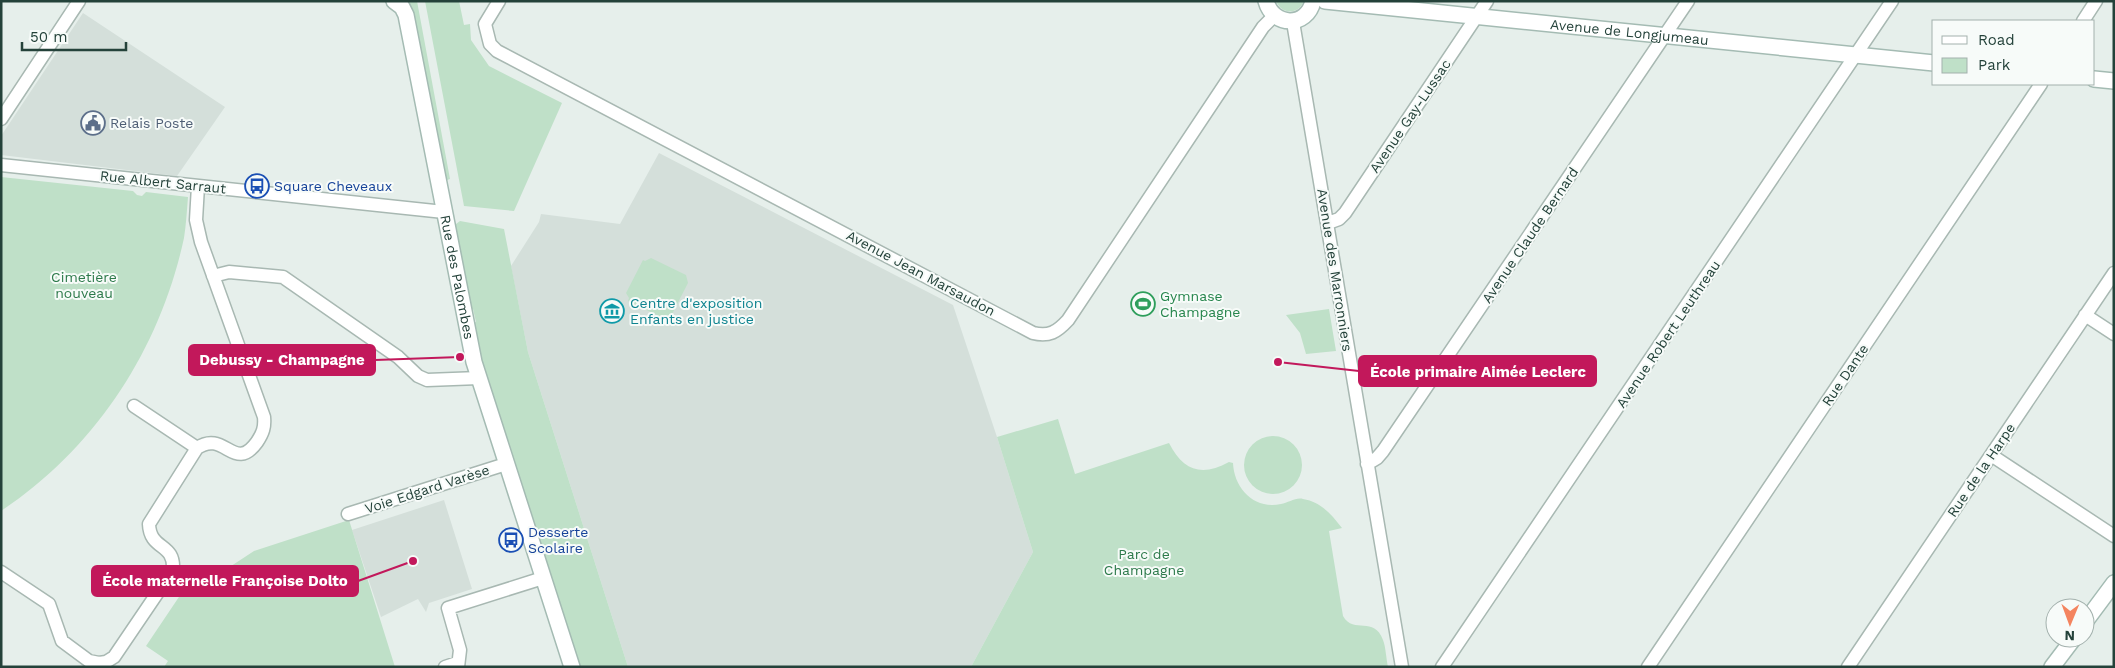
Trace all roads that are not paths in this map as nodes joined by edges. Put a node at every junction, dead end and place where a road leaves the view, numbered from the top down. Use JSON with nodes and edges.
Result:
{"nodes":[{"id":1,"x":79,"y":1,"type":"edge"},
{"id":2,"x":394,"y":1,"type":"edge"},
{"id":3,"x":499,"y":1,"type":"edge"},
{"id":4,"x":1266,"y":1,"type":"edge"},
{"id":5,"x":1313,"y":1,"type":"edge"},
{"id":6,"x":1324,"y":1,"type":"edge"},
{"id":7,"x":1488,"y":1,"type":"edge"},
{"id":8,"x":1688,"y":1,"type":"edge"},
{"id":9,"x":1892,"y":1,"type":"edge"},
{"id":10,"x":2096,"y":1,"type":"edge"},
{"id":11,"x":1274,"y":16,"type":"junction"},
{"id":12,"x":1477,"y":16,"type":"junction"},
{"id":13,"x":2084,"y":20,"type":"edge"},
{"id":14,"x":1293,"y":22,"type":"junction"},
{"id":15,"x":1664,"y":36,"type":"junction"},
{"id":16,"x":1856,"y":54,"type":"junction"},
{"id":17,"x":1932,"y":63,"type":"edge"},
{"id":18,"x":2095,"y":79,"type":"edge"},
{"id":19,"x":2114,"y":81,"type":"edge"},
{"id":20,"x":2040,"y":85,"type":"edge"},
{"id":21,"x":1,"y":119,"type":"edge"},
{"id":22,"x":1,"y":165,"type":"edge"},
{"id":23,"x":198,"y":186,"type":"junction"},
{"id":24,"x":444,"y":212,"type":"junction"},
{"id":25,"x":1328,"y":223,"type":"junction"},
{"id":26,"x":2114,"y":273,"type":"edge"},
{"id":27,"x":213,"y":276,"type":"junction"},
{"id":28,"x":2085,"y":315,"type":"junction"},
{"id":29,"x":2114,"y":334,"type":"edge"},
{"id":30,"x":479,"y":378,"type":"junction"},
{"id":31,"x":134,"y":406,"type":"dead end"},
{"id":32,"x":197,"y":448,"type":"junction"},
{"id":33,"x":1991,"y":456,"type":"junction"},
{"id":34,"x":506,"y":464,"type":"junction"},
{"id":35,"x":1367,"y":464,"type":"junction"},
{"id":36,"x":348,"y":514,"type":"dead end"},
{"id":37,"x":2114,"y":536,"type":"edge"},
{"id":38,"x":1,"y":572,"type":"edge"},
{"id":39,"x":543,"y":578,"type":"junction"},
{"id":40,"x":2114,"y":583,"type":"edge"},
{"id":41,"x":2095,"y":609,"type":"edge"},
{"id":42,"x":2066,"y":648,"type":"edge"},
{"id":43,"x":453,"y":666,"type":"edge"},
{"id":44,"x":572,"y":667,"type":"edge"},
{"id":45,"x":1402,"y":667,"type":"edge"},
{"id":46,"x":1442,"y":667,"type":"edge"},
{"id":47,"x":1648,"y":667,"type":"edge"},
{"id":48,"x":1848,"y":667,"type":"edge"},
{"id":49,"x":2052,"y":667,"type":"edge"}],
"edges":[{"from":1,"to":21,"type":"street"},
{"from":2,"to":24,"type":"street","name":"Rue des Palombes"},
{"from":3,"to":11,"type":"street","name":"Avenue Jean Marsaudon"},
{"from":4,"to":11,"type":"street"},
{"from":5,"to":14,"type":"street"},
{"from":6,"to":12,"type":"street","name":"Avenue de Longjumeau"},
{"from":7,"to":12,"type":"street","name":"Avenue Gay-Lussac"},
{"from":8,"to":15,"type":"street","name":"Avenue Claude Bernard"},
{"from":9,"to":16,"type":"street","name":"Avenue Robert Leuthreau"},
{"from":10,"to":13,"type":"street"},
{"from":11,"to":14,"type":"street"},
{"from":12,"to":15,"type":"street","name":"Avenue de Longjumeau"},
{"from":12,"to":25,"type":"street","name":"Avenue Gay-Lussac"},
{"from":14,"to":25,"type":"street","name":"Avenue des Marronniers"},
{"from":15,"to":16,"type":"street","name":"Avenue de Longjumeau"},
{"from":15,"to":35,"type":"street","name":"Avenue Claude Bernard"},
{"from":16,"to":17,"type":"street","name":"Avenue de Longjumeau"},
{"from":16,"to":46,"type":"street","name":"Avenue Robert Leuthreau"},
{"from":18,"to":19,"type":"street"},
{"from":20,"to":47,"type":"street","name":"Rue Dante"},
{"from":22,"to":23,"type":"street","name":"Rue Albert Sarraut"},
{"from":23,"to":24,"type":"street","name":"Rue Albert Sarraut"},
{"from":23,"to":27,"type":"street"},
{"from":24,"to":30,"type":"street","name":"Rue des Palombes"},
{"from":25,"to":35,"type":"street","name":"Avenue des Marronniers"},
{"from":26,"to":28,"type":"street","name":"Rue de la Harpe"},
{"from":27,"to":30,"type":"street"},
{"from":27,"to":32,"type":"street"},
{"from":28,"to":29,"type":"street"},
{"from":28,"to":33,"type":"street","name":"Rue de la Harpe"},
{"from":30,"to":34,"type":"street","name":"Rue des Palombes"},
{"from":31,"to":32,"type":"street"},
{"from":32,"to":38,"type":"street"},
{"from":33,"to":37,"type":"street"},
{"from":33,"to":48,"type":"street","name":"Rue de la Harpe"},
{"from":34,"to":36,"type":"street","name":"Voie Edgard Varèse"},
{"from":34,"to":39,"type":"street","name":"Rue des Palombes"},
{"from":35,"to":45,"type":"street","name":"Avenue des Marronniers"},
{"from":39,"to":43,"type":"street"},
{"from":39,"to":44,"type":"street","name":"Rue des Palombes"},
{"from":40,"to":41,"type":"street"},
{"from":42,"to":49,"type":"street"}]}
